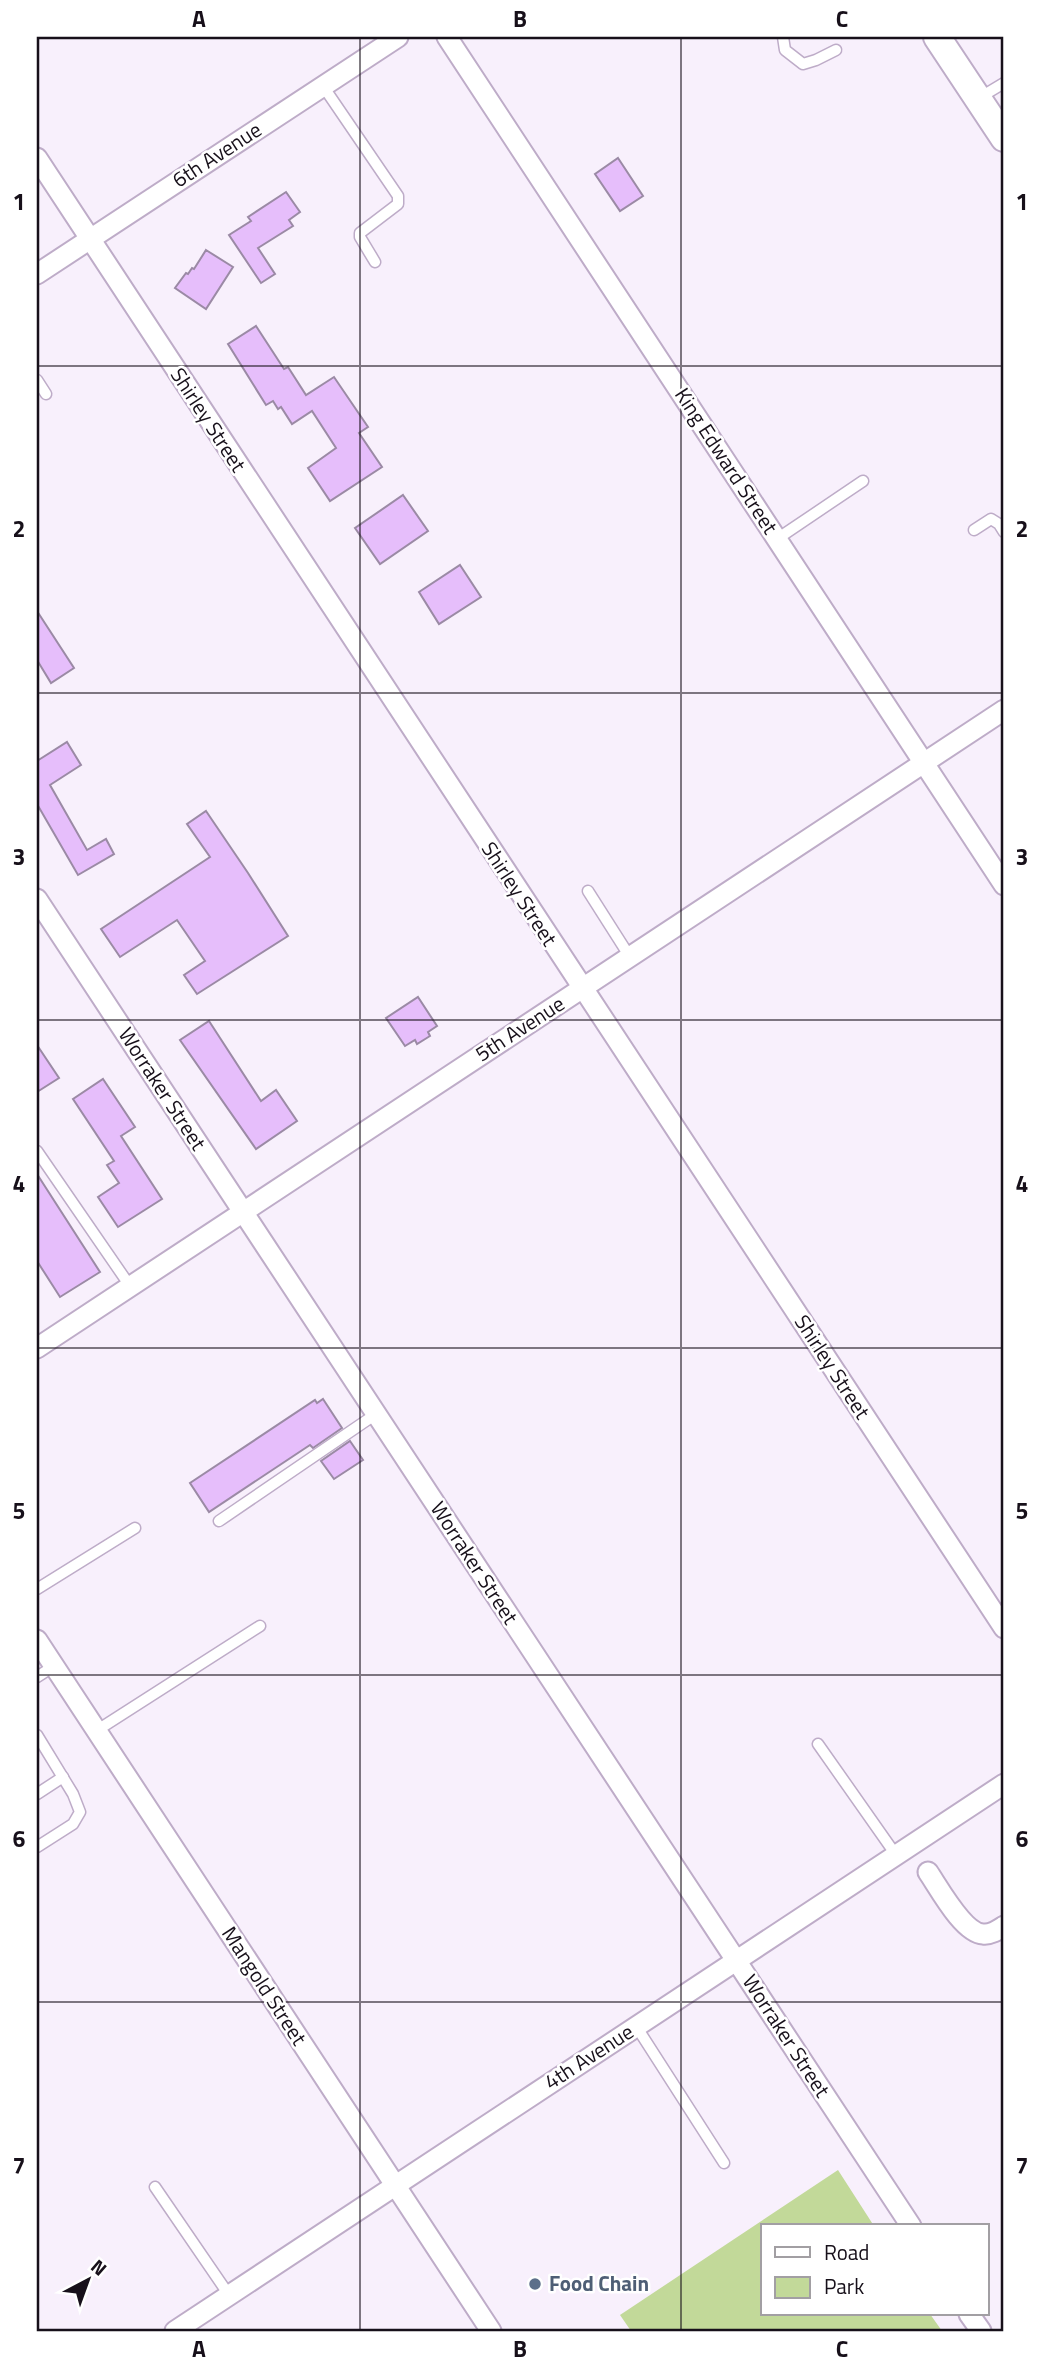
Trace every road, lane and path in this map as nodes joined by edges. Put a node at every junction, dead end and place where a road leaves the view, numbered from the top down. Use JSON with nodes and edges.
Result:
{"nodes":[{"id":1,"x":397,"y":37,"type":"edge"},
{"id":2,"x":447,"y":37,"type":"edge"},
{"id":3,"x":783,"y":37,"type":"edge"},
{"id":4,"x":937,"y":37,"type":"edge"},
{"id":5,"x":836,"y":50,"type":"dead end"},
{"id":6,"x":1004,"y":83,"type":"edge"},
{"id":7,"x":323,"y":86,"type":"junction"},
{"id":8,"x":978,"y":99,"type":"junction"},
{"id":9,"x":1004,"y":138,"type":"edge"},
{"id":10,"x":37,"y":158,"type":"edge"},
{"id":11,"x":90,"y":239,"type":"junction"},
{"id":12,"x":375,"y":262,"type":"dead end"},
{"id":13,"x":37,"y":274,"type":"edge"},
{"id":14,"x":37,"y":380,"type":"edge"},
{"id":15,"x":46,"y":394,"type":"dead end"},
{"id":16,"x":863,"y":481,"type":"dead end"},
{"id":17,"x":974,"y":530,"type":"dead end"},
{"id":18,"x":1004,"y":532,"type":"edge"},
{"id":19,"x":777,"y":539,"type":"junction"},
{"id":20,"x":1004,"y":710,"type":"edge"},
{"id":21,"x":924,"y":763,"type":"junction"},
{"id":22,"x":1004,"y":885,"type":"edge"},
{"id":23,"x":588,"y":891,"type":"dead end"},
{"id":24,"x":37,"y":899,"type":"edge"},
{"id":25,"x":630,"y":957,"type":"junction"},
{"id":26,"x":581,"y":989,"type":"junction"},
{"id":27,"x":37,"y":1151,"type":"edge"},
{"id":28,"x":243,"y":1211,"type":"junction"},
{"id":29,"x":130,"y":1286,"type":"junction"},
{"id":30,"x":37,"y":1348,"type":"edge"},
{"id":31,"x":376,"y":1413,"type":"junction"},
{"id":32,"x":219,"y":1521,"type":"dead end"},
{"id":33,"x":135,"y":1528,"type":"dead end"},
{"id":34,"x":37,"y":1588,"type":"edge"},
{"id":35,"x":260,"y":1626,"type":"dead end"},
{"id":36,"x":1004,"y":1628,"type":"edge"},
{"id":37,"x":37,"y":1640,"type":"edge"},
{"id":38,"x":54,"y":1666,"type":"junction"},
{"id":39,"x":37,"y":1677,"type":"edge"},
{"id":40,"x":96,"y":1731,"type":"junction"},
{"id":41,"x":37,"y":1735,"type":"edge"},
{"id":42,"x":818,"y":1744,"type":"dead end"},
{"id":43,"x":63,"y":1777,"type":"junction"},
{"id":44,"x":1004,"y":1784,"type":"edge"},
{"id":45,"x":37,"y":1794,"type":"edge"},
{"id":46,"x":37,"y":1847,"type":"edge"},
{"id":47,"x":896,"y":1855,"type":"junction"},
{"id":48,"x":928,"y":1872,"type":"dead end"},
{"id":49,"x":1004,"y":1926,"type":"edge"},
{"id":50,"x":736,"y":1961,"type":"junction"},
{"id":51,"x":636,"y":2026,"type":"junction"},
{"id":52,"x":724,"y":2163,"type":"dead end"},
{"id":53,"x":394,"y":2185,"type":"junction"},
{"id":54,"x":155,"y":2187,"type":"dead end"},
{"id":55,"x":910,"y":2224,"type":"edge"},
{"id":56,"x":229,"y":2295,"type":"junction"},
{"id":57,"x":970,"y":2316,"type":"edge"},
{"id":58,"x":175,"y":2331,"type":"edge"},
{"id":59,"x":491,"y":2331,"type":"edge"},
{"id":60,"x":981,"y":2331,"type":"edge"}],
"edges":[{"from":1,"to":7,"type":"street","name":"6th Avenue"},
{"from":2,"to":19,"type":"street","name":"King Edward Street"},
{"from":3,"to":5,"type":"lane"},
{"from":4,"to":8,"type":"street"},
{"from":6,"to":8,"type":"lane"},
{"from":7,"to":11,"type":"street","name":"6th Avenue"},
{"from":7,"to":12,"type":"lane"},
{"from":8,"to":9,"type":"street"},
{"from":10,"to":11,"type":"street","name":"Shirley Street"},
{"from":11,"to":13,"type":"street","name":"6th Avenue"},
{"from":11,"to":26,"type":"street","name":"Shirley Street"},
{"from":14,"to":15,"type":"lane"},
{"from":16,"to":19,"type":"lane"},
{"from":17,"to":18,"type":"lane"},
{"from":19,"to":21,"type":"street","name":"King Edward Street"},
{"from":20,"to":21,"type":"street","name":"5th Avenue"},
{"from":21,"to":22,"type":"street","name":"King Edward Street"},
{"from":21,"to":25,"type":"street","name":"5th Avenue"},
{"from":23,"to":25,"type":"lane"},
{"from":24,"to":28,"type":"street","name":"Worraker Street"},
{"from":25,"to":26,"type":"street","name":"5th Avenue"},
{"from":26,"to":28,"type":"street","name":"5th Avenue"},
{"from":26,"to":36,"type":"street","name":"Shirley Street"},
{"from":27,"to":29,"type":"lane"},
{"from":28,"to":29,"type":"street","name":"5th Avenue"},
{"from":28,"to":31,"type":"street","name":"Worraker Street"},
{"from":29,"to":30,"type":"street","name":"5th Avenue"},
{"from":31,"to":32,"type":"lane"},
{"from":31,"to":50,"type":"street","name":"Worraker Street"},
{"from":33,"to":34,"type":"lane"},
{"from":35,"to":40,"type":"lane"},
{"from":37,"to":38,"type":"street","name":"Mangold Street"},
{"from":38,"to":39,"type":"lane"},
{"from":38,"to":40,"type":"street","name":"Mangold Street"},
{"from":40,"to":53,"type":"street","name":"Mangold Street"},
{"from":41,"to":43,"type":"lane"},
{"from":42,"to":47,"type":"lane"},
{"from":43,"to":45,"type":"lane"},
{"from":43,"to":46,"type":"lane"},
{"from":44,"to":47,"type":"street","name":"4th Avenue"},
{"from":47,"to":50,"type":"street","name":"4th Avenue"},
{"from":48,"to":49,"type":"street"},
{"from":50,"to":51,"type":"street","name":"4th Avenue"},
{"from":50,"to":55,"type":"street","name":"Worraker Street"},
{"from":51,"to":52,"type":"lane"},
{"from":51,"to":53,"type":"street","name":"4th Avenue"},
{"from":53,"to":56,"type":"street","name":"4th Avenue"},
{"from":53,"to":59,"type":"street","name":"Mangold Street"},
{"from":54,"to":56,"type":"lane"},
{"from":56,"to":58,"type":"street","name":"4th Avenue"},
{"from":57,"to":60,"type":"street"}]}
